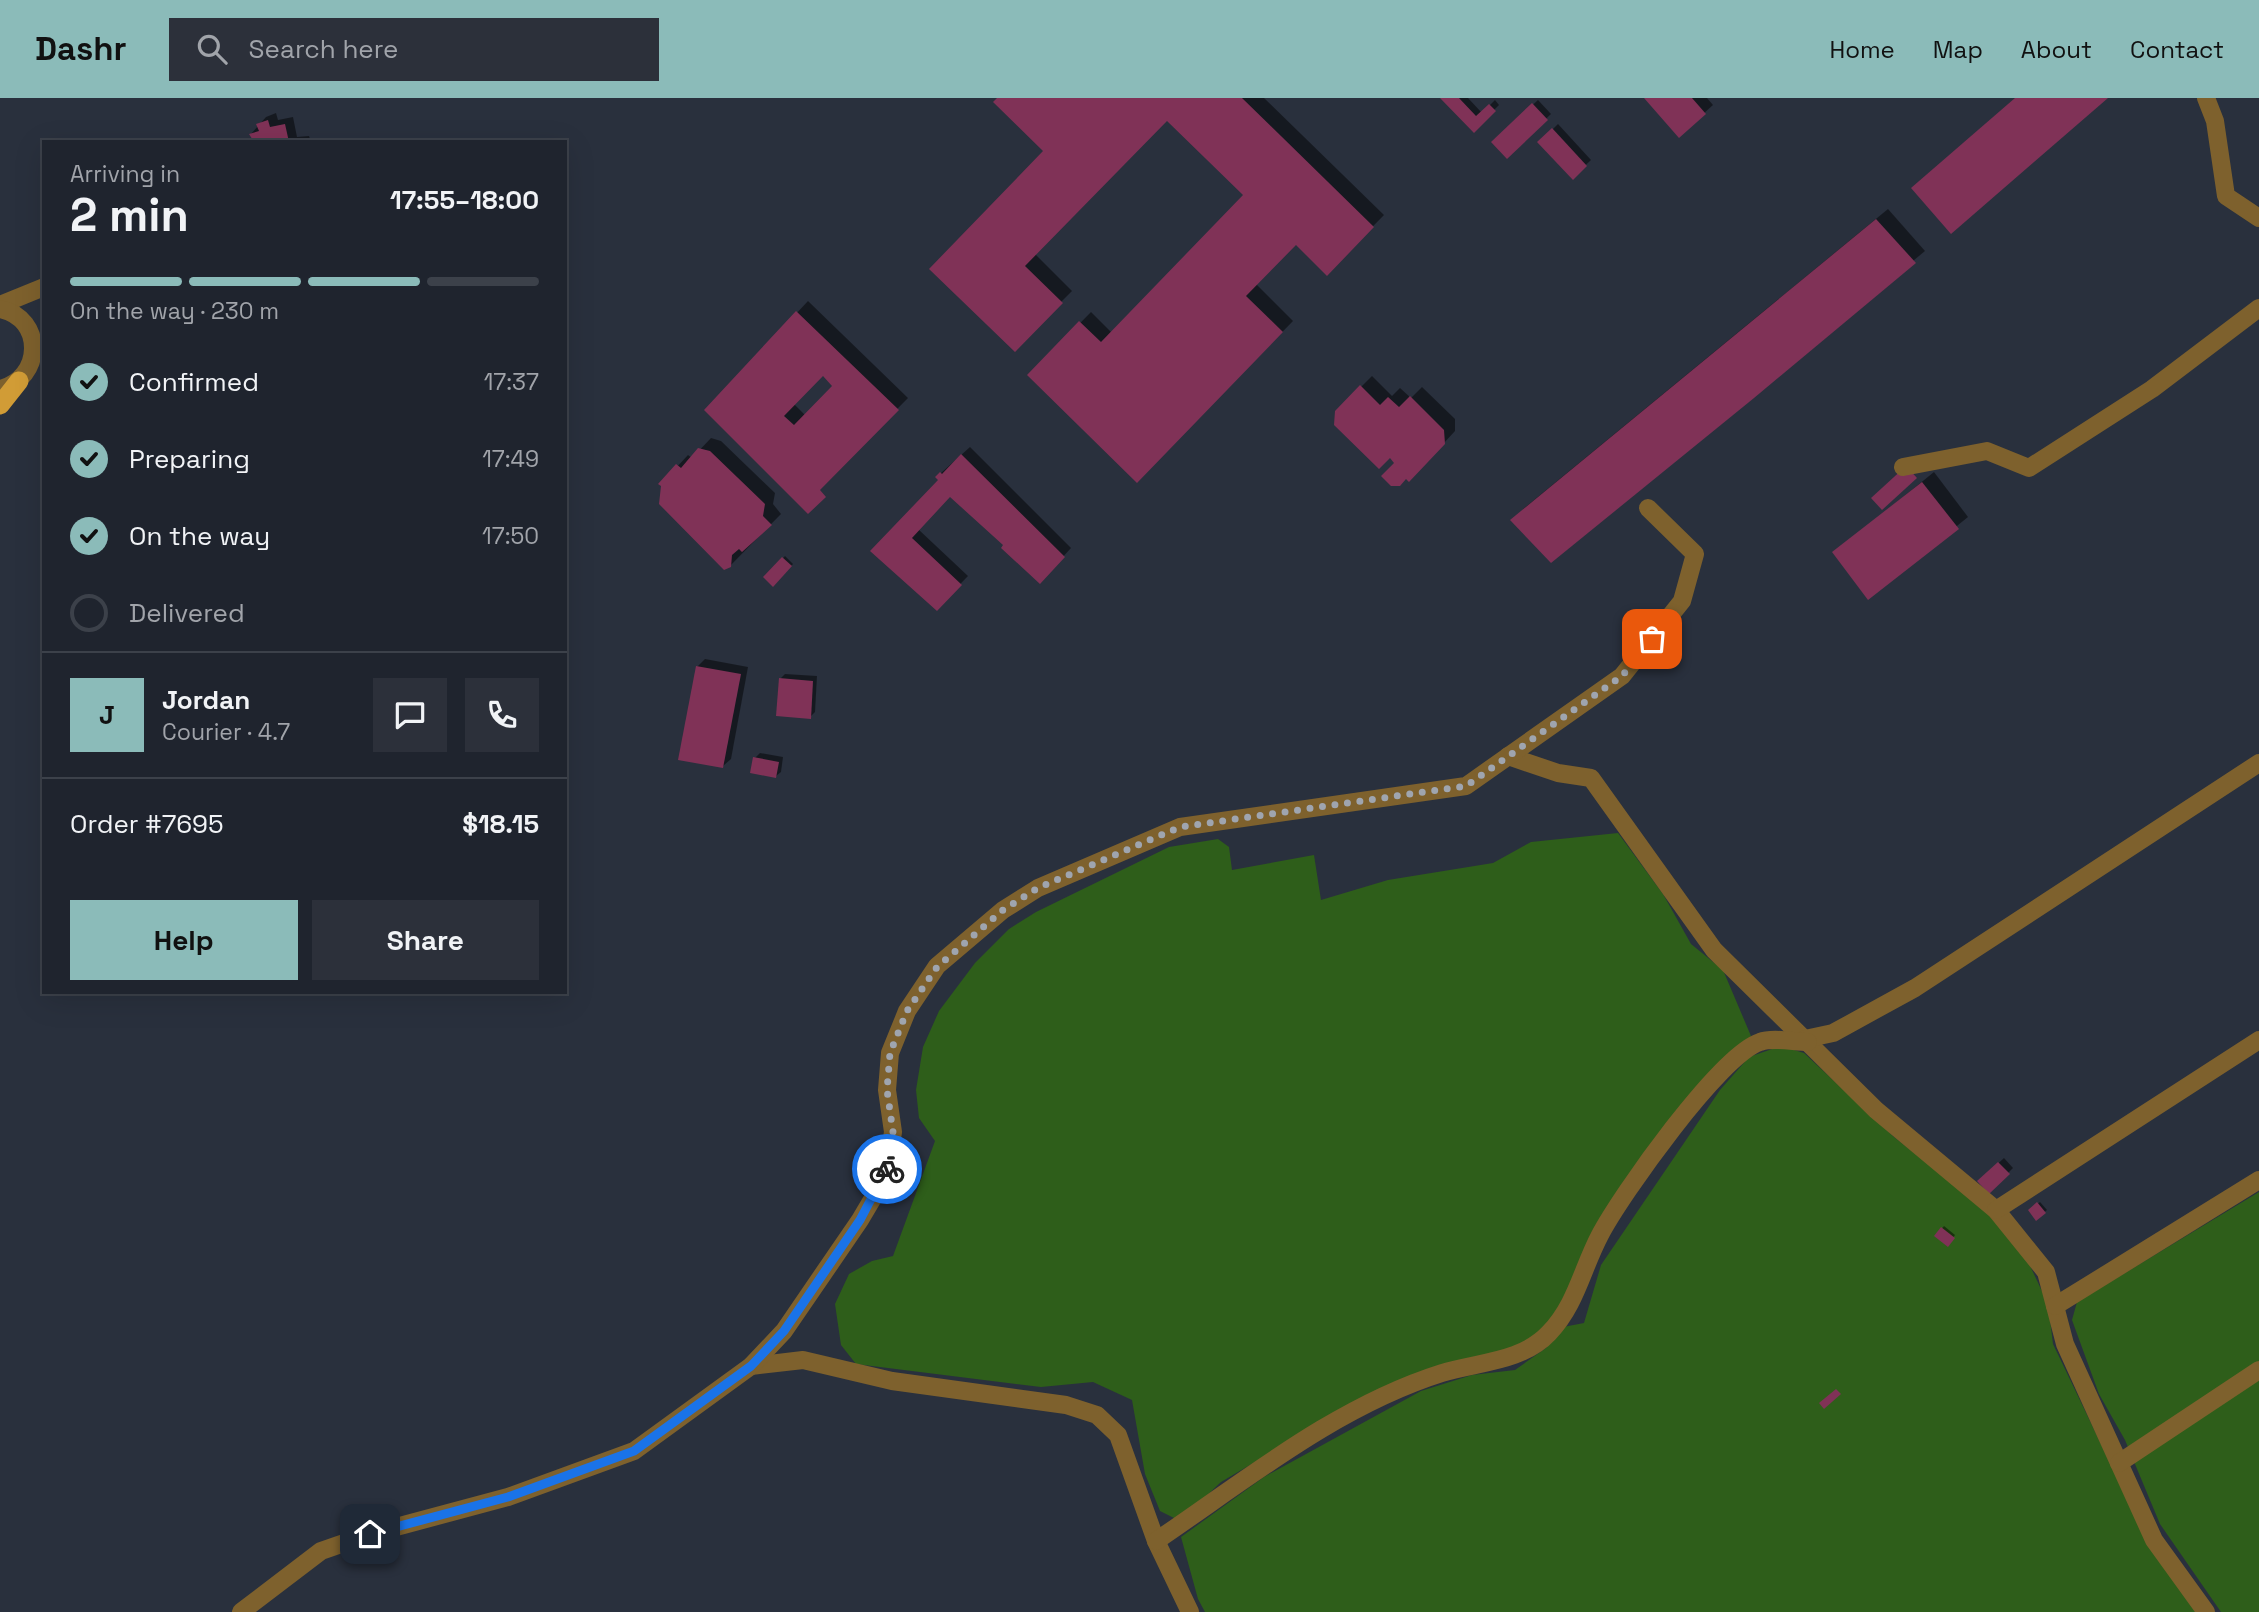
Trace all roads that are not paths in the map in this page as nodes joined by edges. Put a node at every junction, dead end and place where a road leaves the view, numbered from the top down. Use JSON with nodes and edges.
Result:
{"nodes":[{"id":1,"x":2206,"y":98,"type":"edge"},
{"id":2,"x":2259,"y":218,"type":"edge"},
{"id":3,"x":42,"y":288,"type":"edge"},
{"id":4,"x":0,"y":307,"type":"edge"},
{"id":5,"x":2259,"y":308,"type":"edge"},
{"id":6,"x":42,"y":359,"type":"edge"},
{"id":7,"x":8,"y":388,"type":"edge"},
{"id":8,"x":1903,"y":467,"type":"dead end"},
{"id":9,"x":1648,"y":509,"type":"dead end"},
{"id":10,"x":1508,"y":756,"type":"junction"},
{"id":11,"x":2259,"y":763,"type":"edge"},
{"id":12,"x":2259,"y":1040,"type":"edge"},
{"id":13,"x":1806,"y":1041,"type":"junction"},
{"id":14,"x":2259,"y":1180,"type":"edge"},
{"id":15,"x":1996,"y":1210,"type":"junction"},
{"id":16,"x":2055,"y":1306,"type":"junction"},
{"id":17,"x":751,"y":1366,"type":"junction"},
{"id":18,"x":2259,"y":1370,"type":"edge"},
{"id":19,"x":2119,"y":1463,"type":"junction"},
{"id":20,"x":1156,"y":1541,"type":"junction"},
{"id":21,"x":241,"y":1612,"type":"edge"},
{"id":22,"x":1190,"y":1612,"type":"edge"},
{"id":23,"x":2206,"y":1612,"type":"edge"}],
"edges":[{"from":1,"to":2,"type":"street"},
{"from":3,"to":4,"type":"street"},
{"from":4,"to":7,"type":"street"},
{"from":5,"to":8,"type":"street"},
{"from":6,"to":7,"type":"street"},
{"from":9,"to":10,"type":"street"},
{"from":10,"to":13,"type":"street"},
{"from":10,"to":17,"type":"street"},
{"from":11,"to":13,"type":"street"},
{"from":12,"to":15,"type":"street"},
{"from":13,"to":15,"type":"street"},
{"from":13,"to":20,"type":"street"},
{"from":14,"to":16,"type":"street"},
{"from":15,"to":16,"type":"street"},
{"from":16,"to":19,"type":"street"},
{"from":17,"to":20,"type":"street"},
{"from":17,"to":21,"type":"street"},
{"from":18,"to":19,"type":"street"},
{"from":19,"to":23,"type":"street"},
{"from":20,"to":22,"type":"street"}]}
